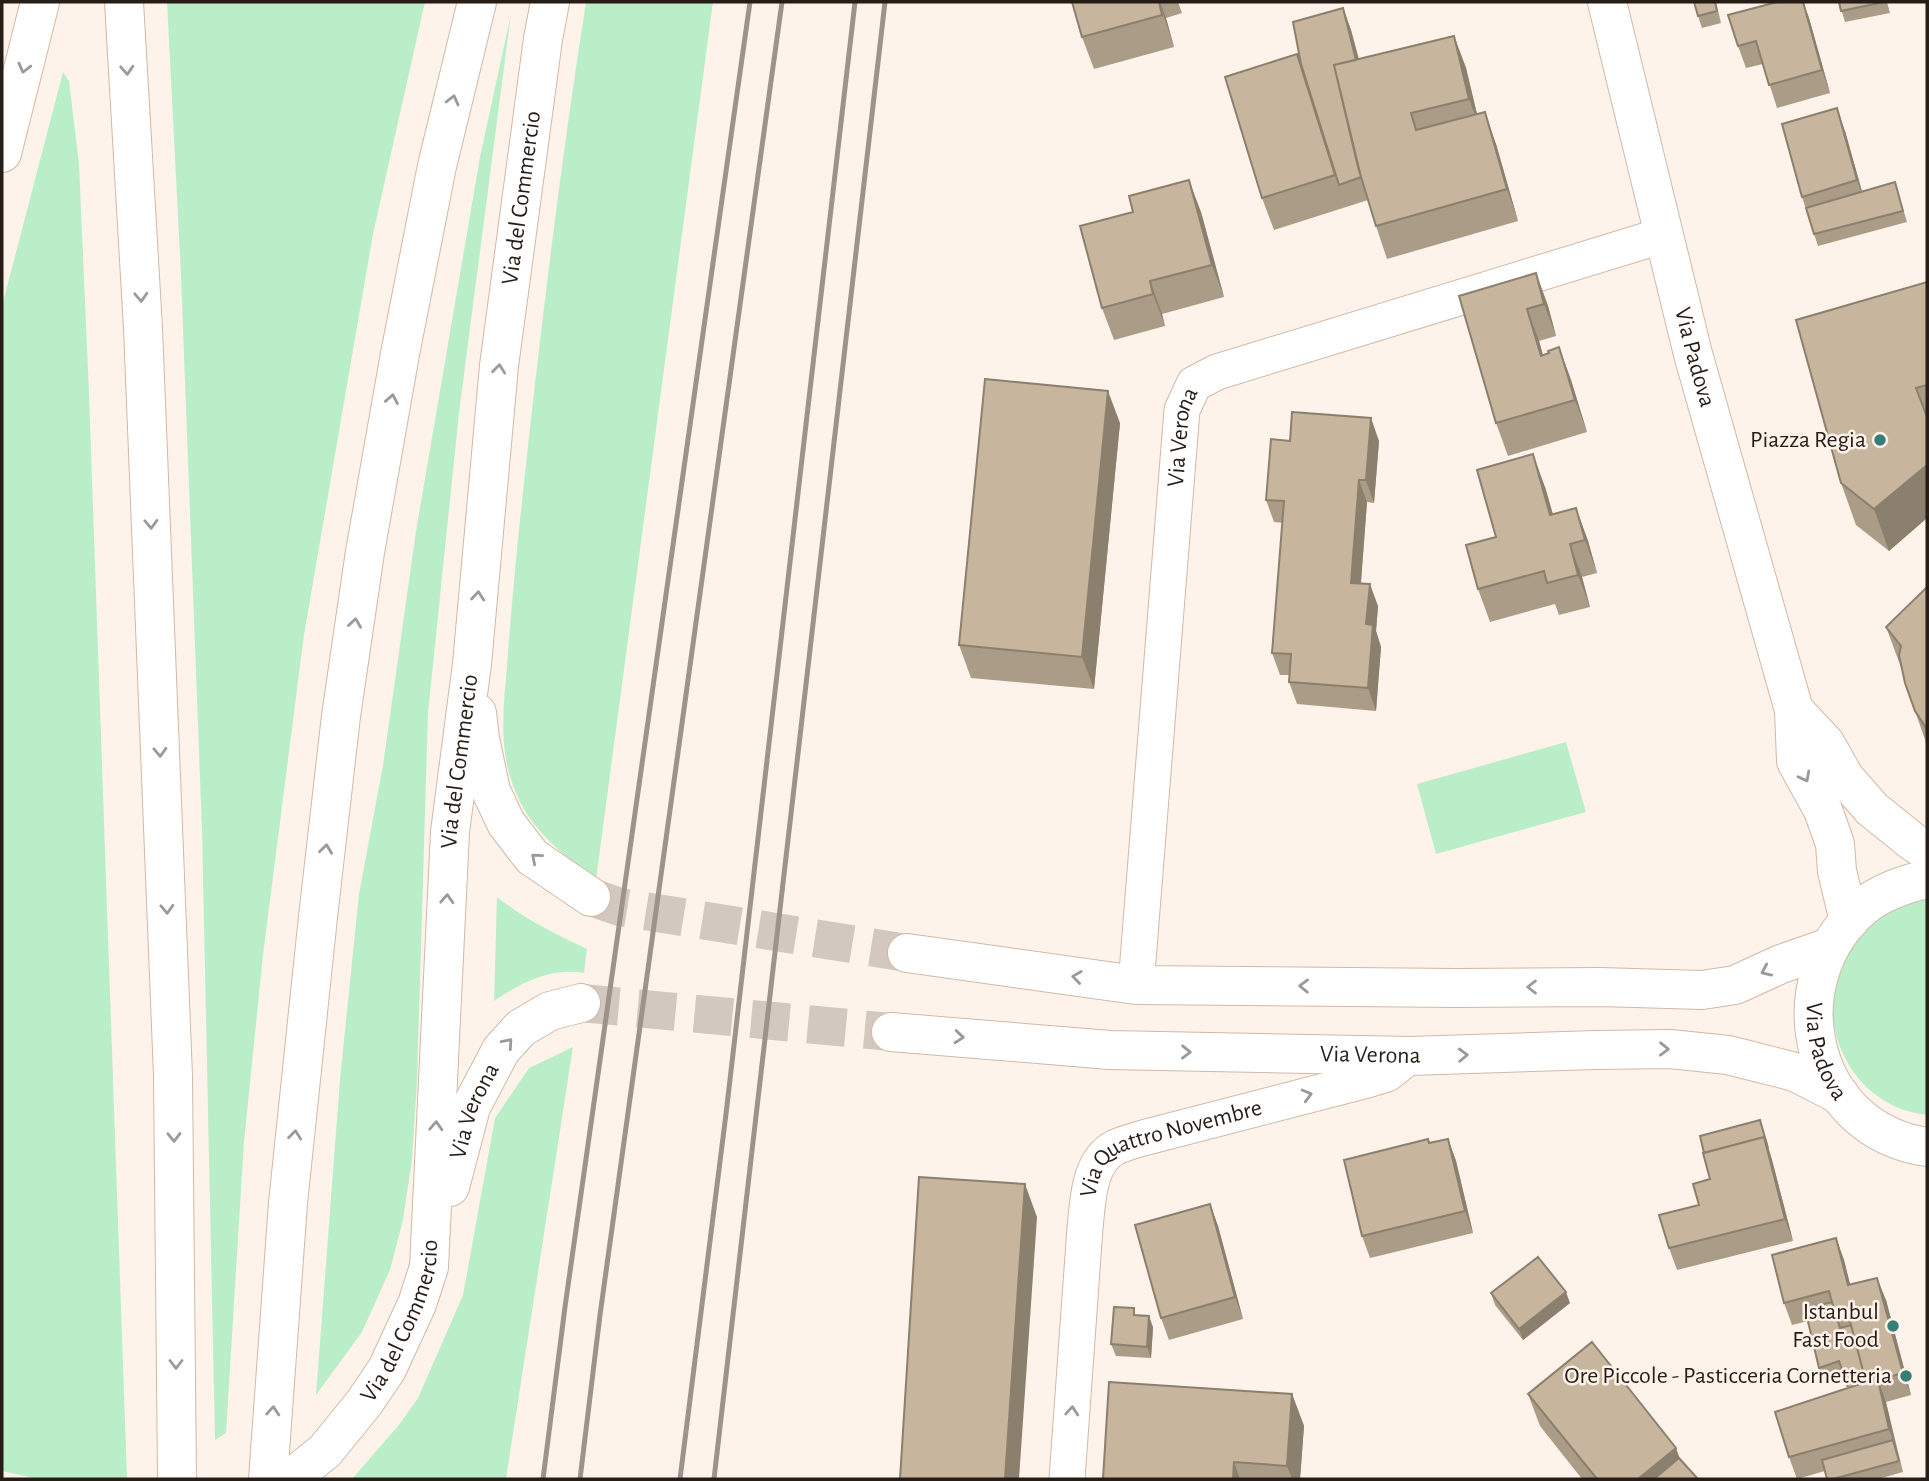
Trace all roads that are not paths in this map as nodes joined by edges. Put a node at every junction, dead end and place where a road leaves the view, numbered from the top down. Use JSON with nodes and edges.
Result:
{"nodes":[{"id":1,"x":40,"y":2,"type":"edge"},
{"id":2,"x":124,"y":2,"type":"edge"},
{"id":3,"x":477,"y":2,"type":"edge"},
{"id":4,"x":550,"y":2,"type":"edge"},
{"id":5,"x":1607,"y":2,"type":"edge"},
{"id":6,"x":2,"y":152,"type":"edge"},
{"id":7,"x":1664,"y":235,"type":"junction"},
{"id":8,"x":472,"y":664,"type":"junction"},
{"id":9,"x":1794,"y":710,"type":"junction"},
{"id":10,"x":1927,"y":851,"type":"edge"},
{"id":11,"x":1927,"y":879,"type":"edge"},
{"id":12,"x":591,"y":897,"type":"tunnel mouth"},
{"id":13,"x":1840,"y":934,"type":"junction"},
{"id":14,"x":907,"y":953,"type":"tunnel mouth"},
{"id":15,"x":1136,"y":985,"type":"junction"},
{"id":16,"x":581,"y":1003,"type":"tunnel mouth"},
{"id":17,"x":891,"y":1032,"type":"tunnel mouth"},
{"id":18,"x":1410,"y":1056,"type":"junction"},
{"id":19,"x":1840,"y":1095,"type":"junction"},
{"id":20,"x":1924,"y":1153,"type":"edge"},
{"id":21,"x":429,"y":1267,"type":"junction"},
{"id":22,"x":177,"y":1479,"type":"edge"},
{"id":23,"x":268,"y":1479,"type":"edge"},
{"id":24,"x":290,"y":1479,"type":"edge"},
{"id":25,"x":1067,"y":1479,"type":"edge"}],
"edges":[{"from":1,"to":6,"type":"main road","one_way":true},
{"from":2,"to":22,"type":"main road","one_way":true},
{"from":23,"to":3,"type":"main road","one_way":true},
{"from":8,"to":4,"type":"main road","name":"Via del Commercio","one_way":true},
{"from":5,"to":7,"type":"main road","name":"Via Padova"},
{"from":7,"to":9,"type":"main road","name":"Via Padova"},
{"from":7,"to":15,"type":"street","name":"Via Verona"},
{"from":12,"to":8,"type":"main road","one_way":true},
{"from":21,"to":8,"type":"main road","name":"Via del Commercio","one_way":true},
{"from":9,"to":10,"type":"main road","name":"Via Padova"},
{"from":9,"to":13,"type":"main road","name":"Via Padova","one_way":true},
{"from":11,"to":13,"type":"main road","name":"Via Padova"},
{"from":13,"to":15,"type":"main road","one_way":true},
{"from":13,"to":19,"type":"main road","name":"Via Padova"},
{"from":15,"to":14,"type":"main road","one_way":true},
{"from":21,"to":16,"type":"main road","name":"Via Verona","one_way":true},
{"from":17,"to":18,"type":"main road","name":"Via Verona","one_way":true},
{"from":18,"to":19,"type":"main road","name":"Via Verona","one_way":true},
{"from":25,"to":18,"type":"street","name":"Via Quattro Novembre","one_way":true},
{"from":19,"to":20,"type":"main road","name":"Via Padova"},
{"from":21,"to":24,"type":"main road","name":"Via del Commercio"}]}
